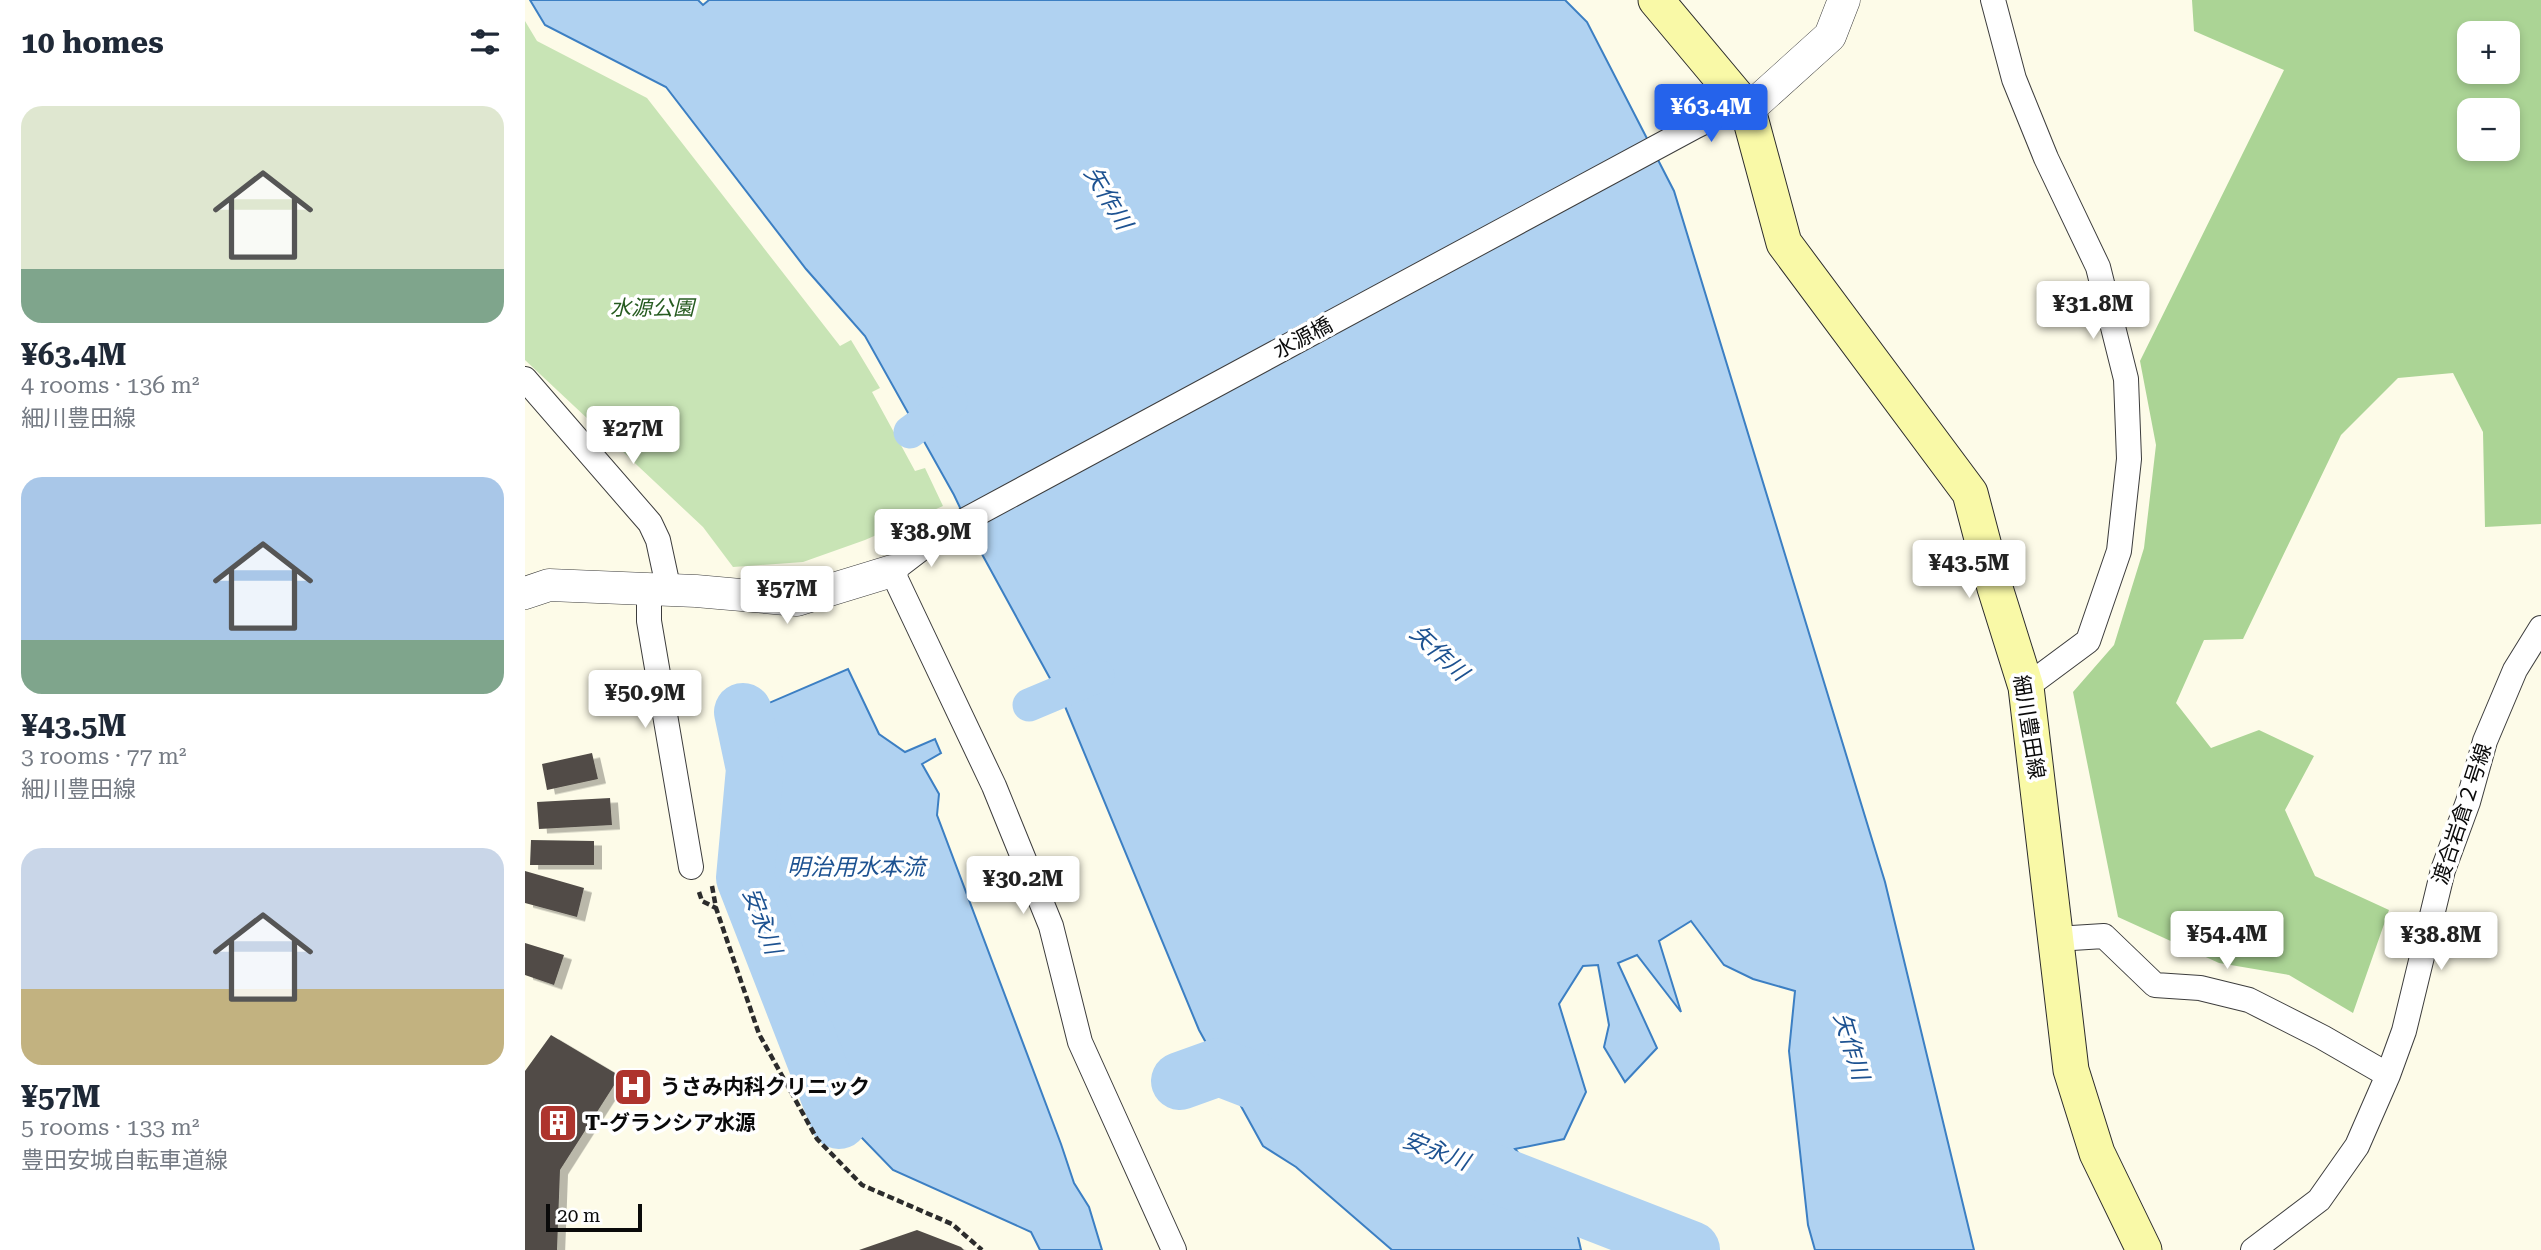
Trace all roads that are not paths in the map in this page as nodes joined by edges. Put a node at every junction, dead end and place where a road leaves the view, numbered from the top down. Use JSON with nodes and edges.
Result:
{"nodes":[{"id":1,"x":1655,"y":0,"type":"edge"},
{"id":2,"x":1844,"y":0,"type":"edge"},
{"id":3,"x":1993,"y":0,"type":"edge"},
{"id":4,"x":1748,"y":110,"type":"junction"},
{"id":5,"x":525,"y":379,"type":"edge"},
{"id":6,"x":892,"y":571,"type":"junction"},
{"id":7,"x":659,"y":589,"type":"junction"},
{"id":8,"x":525,"y":593,"type":"edge"},
{"id":9,"x":2541,"y":628,"type":"edge"},
{"id":10,"x":2027,"y":687,"type":"junction"},
{"id":11,"x":691,"y":867,"type":"dead end"},
{"id":12,"x":2056,"y":939,"type":"junction"},
{"id":13,"x":2388,"y":1075,"type":"junction"},
{"id":14,"x":1174,"y":1250,"type":"edge"},
{"id":15,"x":2144,"y":1250,"type":"edge"},
{"id":16,"x":2253,"y":1250,"type":"edge"}],
"edges":[{"from":1,"to":4,"type":"main road","name":"細川豊田線"},
{"from":2,"to":4,"type":"street"},
{"from":3,"to":10,"type":"street"},
{"from":4,"to":6,"type":"street","name":"水源橋"},
{"from":4,"to":10,"type":"main road","name":"細川豊田線"},
{"from":5,"to":7,"type":"street"},
{"from":6,"to":7,"type":"street"},
{"from":6,"to":14,"type":"street"},
{"from":7,"to":8,"type":"street"},
{"from":7,"to":11,"type":"street"},
{"from":9,"to":13,"type":"street","name":"渡合岩倉２号線"},
{"from":10,"to":12,"type":"main road","name":"細川豊田線"},
{"from":12,"to":13,"type":"street"},
{"from":12,"to":15,"type":"main road","name":"細川豊田線"},
{"from":13,"to":16,"type":"street","name":"渡合岩倉２号線"}]}
